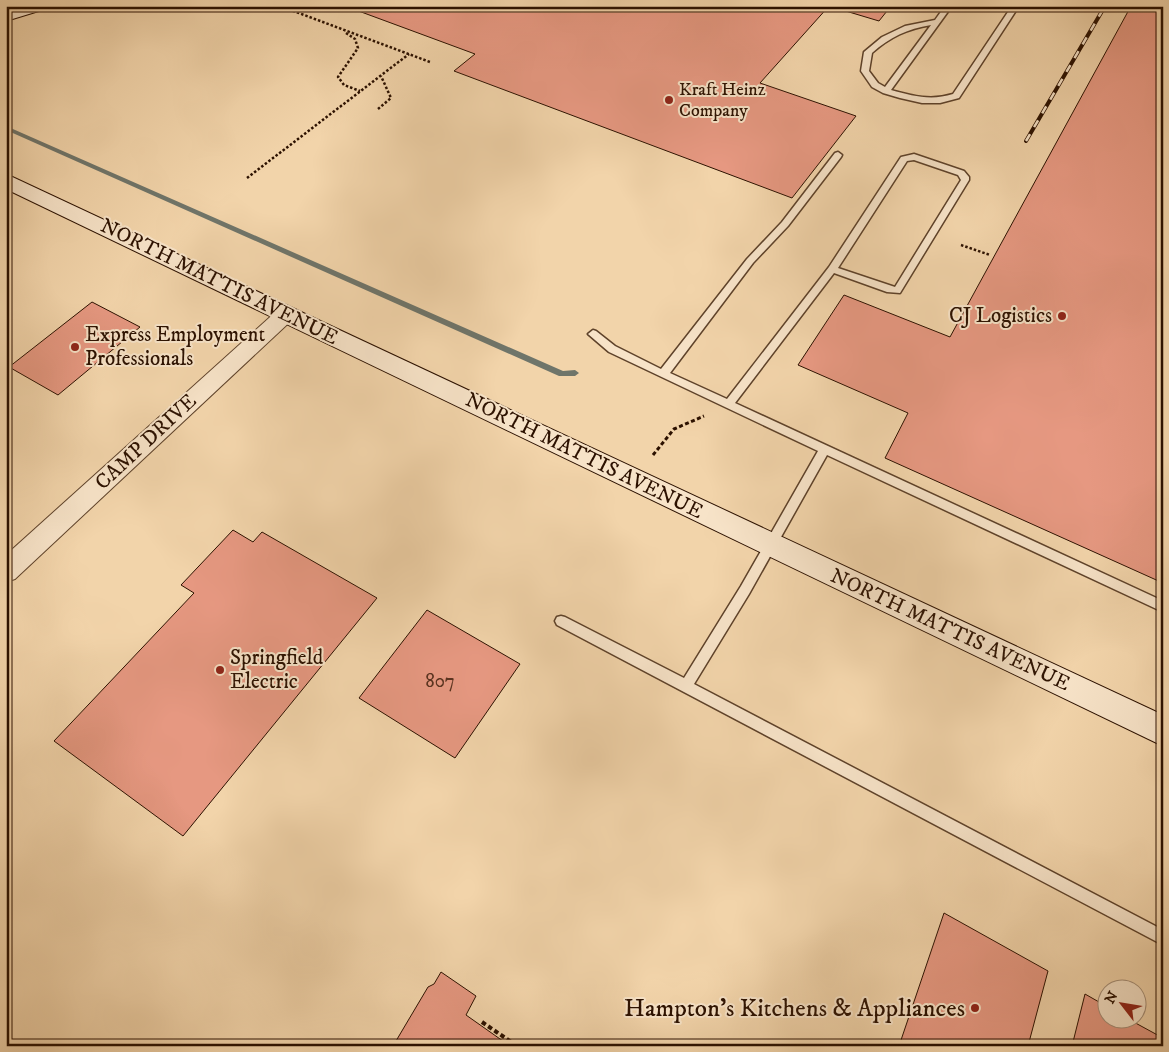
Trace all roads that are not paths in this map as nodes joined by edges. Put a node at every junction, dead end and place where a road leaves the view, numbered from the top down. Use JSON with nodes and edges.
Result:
{"nodes":[{"id":1,"x":13,"y":6,"type":"edge"},
{"id":2,"x":36,"y":6,"type":"edge"},
{"id":3,"x":949,"y":6,"type":"edge"},
{"id":4,"x":1016,"y":6,"type":"edge"},
{"id":5,"x":6,"y":15,"type":"edge"},
{"id":6,"x":937,"y":22,"type":"junction"},
{"id":7,"x":886,"y":91,"type":"junction"},
{"id":8,"x":838,"y":155,"type":"dead end"},
{"id":9,"x":6,"y":181,"type":"edge"},
{"id":10,"x":832,"y":269,"type":"junction"},
{"id":11,"x":286,"y":314,"type":"junction"},
{"id":12,"x":594,"y":334,"type":"dead end"},
{"id":13,"x":663,"y":374,"type":"junction"},
{"id":14,"x":729,"y":404,"type":"junction"},
{"id":15,"x":825,"y":450,"type":"junction"},
{"id":16,"x":770,"y":545,"type":"junction"},
{"id":17,"x":6,"y":571,"type":"edge"},
{"id":18,"x":1163,"y":607,"type":"edge"},
{"id":19,"x":561,"y":620,"type":"dead end"},
{"id":20,"x":686,"y":686,"type":"junction"},
{"id":21,"x":1163,"y":731,"type":"edge"},
{"id":22,"x":1163,"y":938,"type":"edge"}],
"edges":[{"from":1,"to":5,"type":"main road"},
{"from":2,"to":5,"type":"main road"},
{"from":3,"to":6,"type":"lane"},
{"from":4,"to":7,"type":"lane"},
{"from":6,"to":7,"type":"lane"},
{"from":6,"to":7,"type":"lane"},
{"from":8,"to":13,"type":"lane"},
{"from":9,"to":11,"type":"main road","name":"NORTH MATTIS AVENUE"},
{"from":10,"to":10,"type":"lane"},
{"from":10,"to":14,"type":"lane"},
{"from":11,"to":16,"type":"main road","name":"NORTH MATTIS AVENUE"},
{"from":11,"to":17,"type":"street","name":"CAMP DRIVE"},
{"from":12,"to":13,"type":"lane"},
{"from":13,"to":14,"type":"lane"},
{"from":14,"to":15,"type":"lane"},
{"from":15,"to":16,"type":"lane"},
{"from":15,"to":18,"type":"lane"},
{"from":16,"to":20,"type":"lane"},
{"from":16,"to":21,"type":"main road","name":"NORTH MATTIS AVENUE"},
{"from":19,"to":20,"type":"lane"},
{"from":20,"to":22,"type":"lane"}]}
